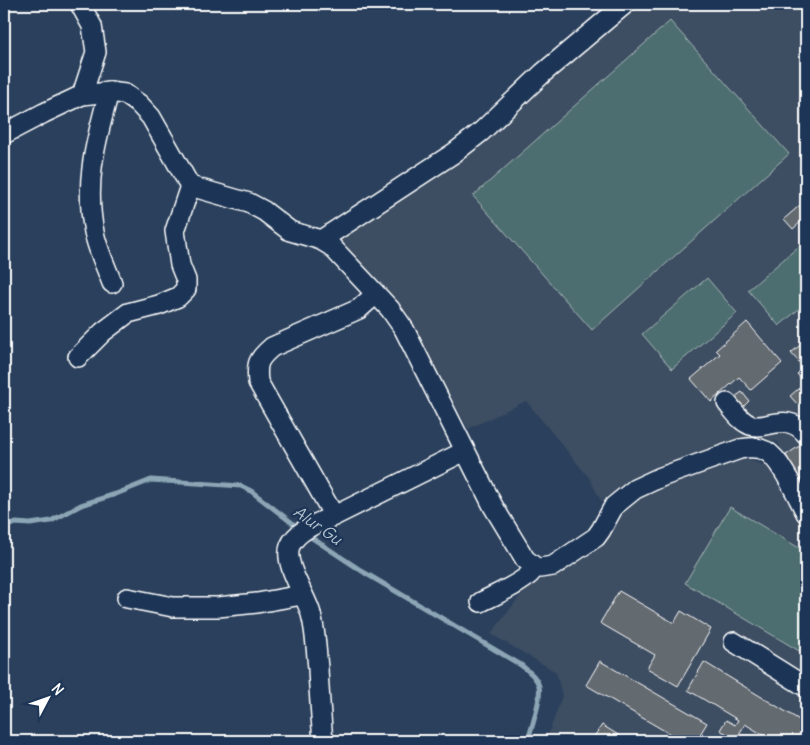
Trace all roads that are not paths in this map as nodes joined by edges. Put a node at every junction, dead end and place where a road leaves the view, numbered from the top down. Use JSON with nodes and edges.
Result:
{"nodes":[{"id":1,"x":80,"y":4,"type":"edge"},
{"id":2,"x":625,"y":4,"type":"edge"},
{"id":3,"x":109,"y":92,"type":"junction"},
{"id":4,"x":82,"y":96,"type":"junction"},
{"id":5,"x":4,"y":134,"type":"edge"},
{"id":6,"x":190,"y":186,"type":"junction"},
{"id":7,"x":321,"y":240,"type":"junction"},
{"id":8,"x":112,"y":283,"type":"dead end"},
{"id":9,"x":375,"y":294,"type":"junction"},
{"id":10,"x":78,"y":357,"type":"dead end"},
{"id":11,"x":727,"y":403,"type":"dead end"},
{"id":12,"x":806,"y":434,"type":"edge"},
{"id":13,"x":465,"y":451,"type":"junction"},
{"id":14,"x":806,"y":513,"type":"edge"},
{"id":15,"x":334,"y":516,"type":"junction"},
{"id":16,"x":535,"y":567,"type":"junction"},
{"id":17,"x":302,"y":595,"type":"junction"},
{"id":18,"x":127,"y":598,"type":"dead end"},
{"id":19,"x":481,"y":602,"type":"dead end"},
{"id":20,"x":734,"y":642,"type":"dead end"},
{"id":21,"x":806,"y":687,"type":"edge"},
{"id":22,"x":323,"y":741,"type":"edge"}],
"edges":[{"from":1,"to":4,"type":"street"},
{"from":2,"to":7,"type":"street"},
{"from":3,"to":4,"type":"street"},
{"from":3,"to":6,"type":"street"},
{"from":3,"to":8,"type":"street"},
{"from":4,"to":5,"type":"street"},
{"from":6,"to":7,"type":"street"},
{"from":6,"to":10,"type":"street"},
{"from":7,"to":9,"type":"street"},
{"from":9,"to":13,"type":"street"},
{"from":9,"to":15,"type":"street"},
{"from":11,"to":12,"type":"street"},
{"from":13,"to":15,"type":"street"},
{"from":13,"to":16,"type":"street"},
{"from":14,"to":16,"type":"street"},
{"from":15,"to":17,"type":"street"},
{"from":16,"to":19,"type":"street"},
{"from":17,"to":18,"type":"street"},
{"from":17,"to":22,"type":"street"},
{"from":20,"to":21,"type":"street"}]}
